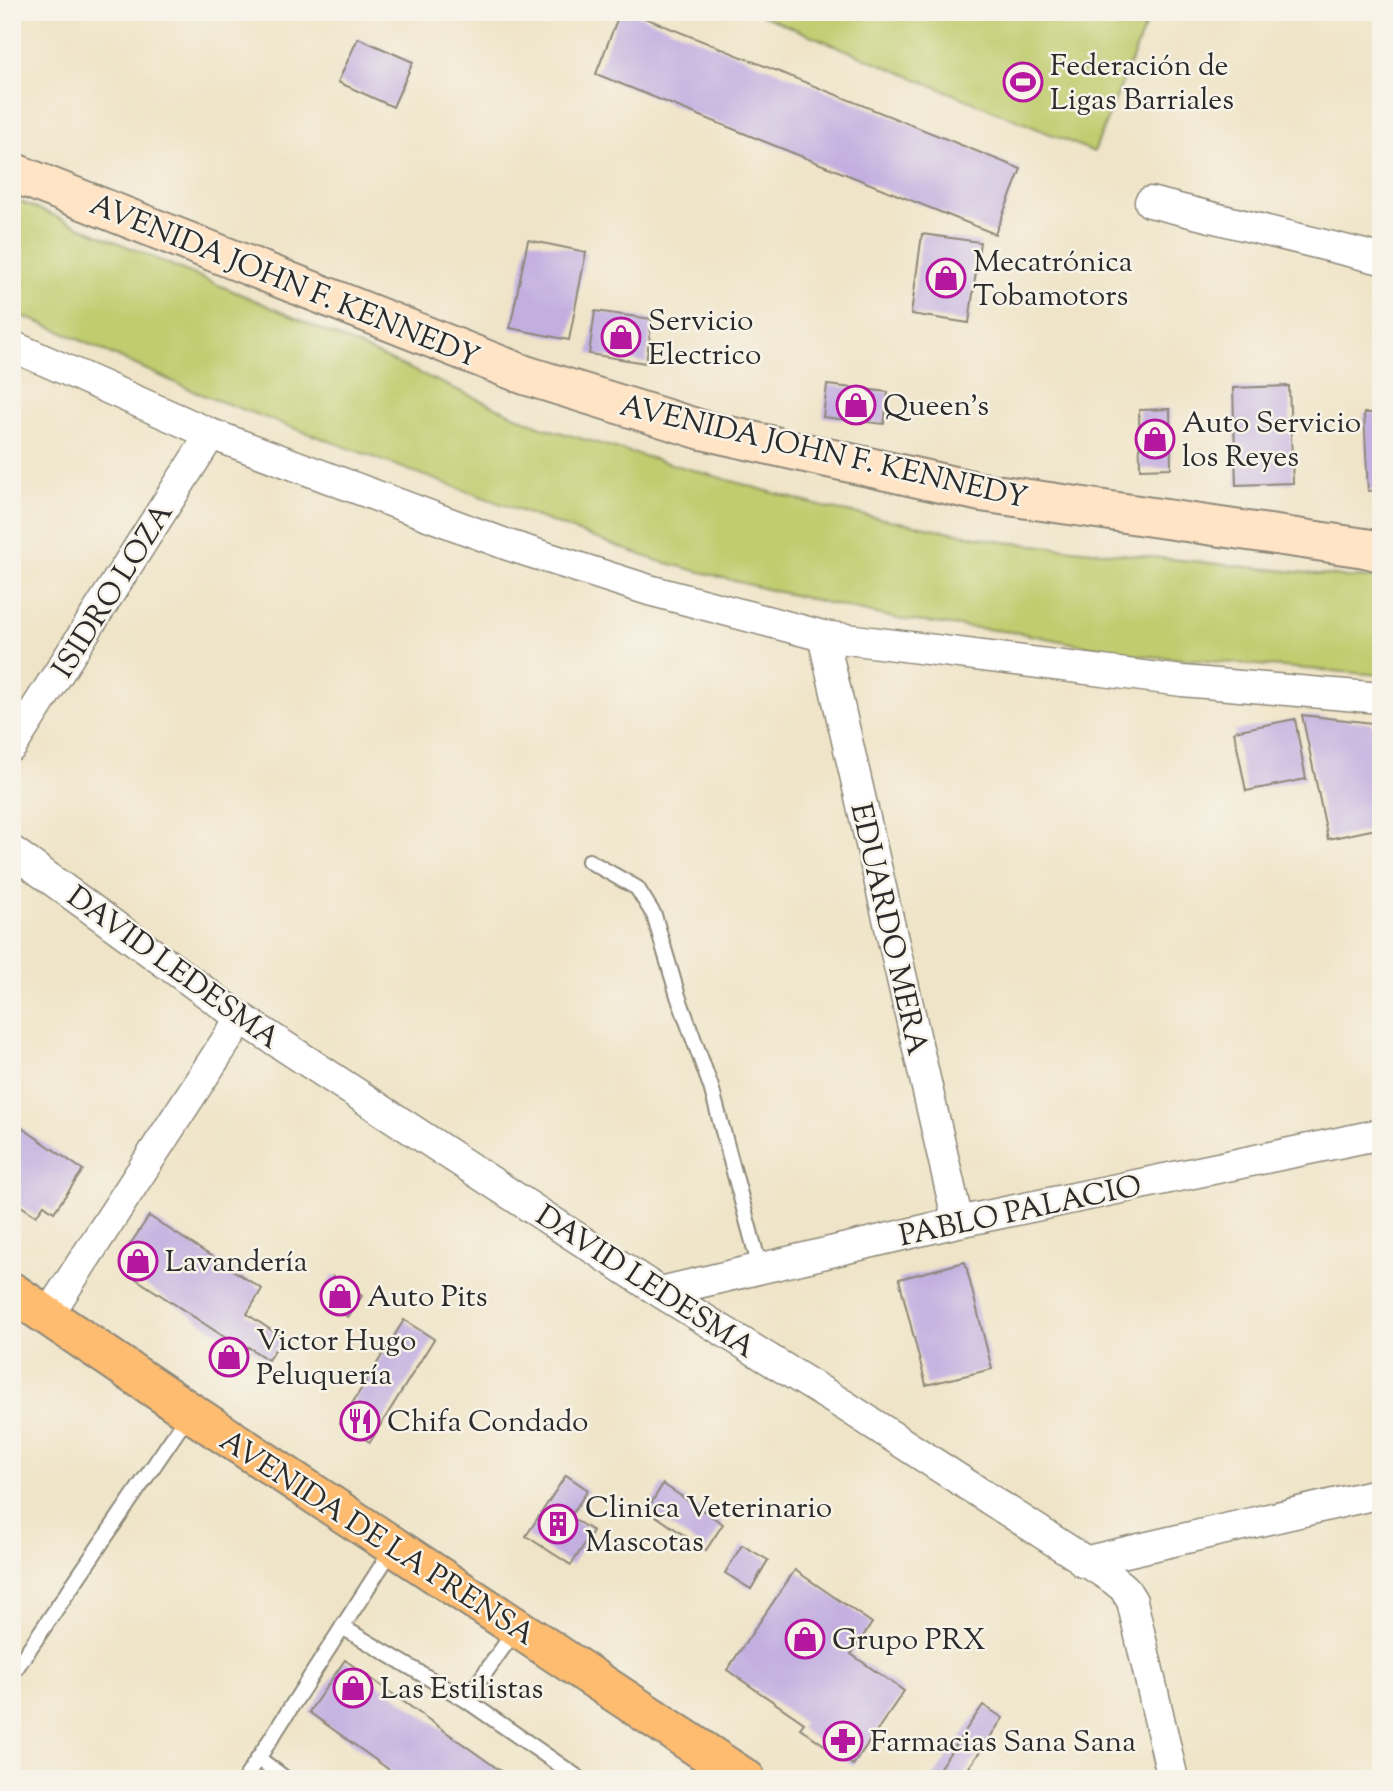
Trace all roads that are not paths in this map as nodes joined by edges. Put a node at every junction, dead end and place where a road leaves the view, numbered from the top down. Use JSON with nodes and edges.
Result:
{"nodes":[{"id":1,"x":12,"y":172,"type":"edge"},
{"id":2,"x":1150,"y":202,"type":"dead end"},
{"id":3,"x":1381,"y":259,"type":"edge"},
{"id":4,"x":12,"y":346,"type":"edge"},
{"id":5,"x":211,"y":433,"type":"junction"},
{"id":6,"x":1376,"y":548,"type":"edge"},
{"id":7,"x":823,"y":636,"type":"junction"},
{"id":8,"x":1381,"y":698,"type":"edge"},
{"id":9,"x":12,"y":746,"type":"edge"},
{"id":10,"x":12,"y":851,"type":"edge"},
{"id":11,"x":589,"y":862,"type":"dead end"},
{"id":12,"x":241,"y":1018,"type":"junction"},
{"id":13,"x":1381,"y":1134,"type":"edge"},
{"id":14,"x":958,"y":1222,"type":"junction"},
{"id":15,"x":760,"y":1269,"type":"junction"},
{"id":16,"x":12,"y":1292,"type":"edge"},
{"id":17,"x":660,"y":1292,"type":"junction"},
{"id":18,"x":48,"y":1315,"type":"junction"},
{"id":19,"x":190,"y":1412,"type":"junction"},
{"id":20,"x":1381,"y":1493,"type":"edge"},
{"id":21,"x":393,"y":1547,"type":"junction"},
{"id":22,"x":1083,"y":1562,"type":"junction"},
{"id":23,"x":342,"y":1627,"type":"junction"},
{"id":24,"x":516,"y":1628,"type":"junction"},
{"id":25,"x":12,"y":1674,"type":"edge"},
{"id":26,"x":466,"y":1699,"type":"junction"},
{"id":27,"x":258,"y":1758,"type":"junction"},
{"id":28,"x":245,"y":1779,"type":"edge"},
{"id":29,"x":286,"y":1779,"type":"edge"},
{"id":30,"x":579,"y":1779,"type":"edge"},
{"id":31,"x":746,"y":1779,"type":"edge"},
{"id":32,"x":1173,"y":1779,"type":"edge"}],
"edges":[{"from":1,"to":6,"type":"main road","name":"AVENIDA JOHN F. KENNEDY"},
{"from":2,"to":3,"type":"street"},
{"from":4,"to":5,"type":"street"},
{"from":5,"to":7,"type":"street"},
{"from":5,"to":9,"type":"street","name":"ISIDRO LOZA"},
{"from":7,"to":8,"type":"street"},
{"from":7,"to":14,"type":"street","name":"EDUARDO MERA"},
{"from":10,"to":12,"type":"street","name":"DAVID LEDESMA"},
{"from":11,"to":15,"type":"lane"},
{"from":12,"to":17,"type":"street","name":"DAVID LEDESMA"},
{"from":12,"to":18,"type":"street"},
{"from":13,"to":14,"type":"street","name":"PABLO PALACIO"},
{"from":14,"to":15,"type":"street","name":"PABLO PALACIO"},
{"from":15,"to":17,"type":"street","name":"PABLO PALACIO"},
{"from":16,"to":18,"type":"main road","name":"AVENIDA DE LA PRENSA"},
{"from":17,"to":22,"type":"street","name":"DAVID LEDESMA"},
{"from":18,"to":19,"type":"main road","name":"AVENIDA DE LA PRENSA"},
{"from":19,"to":21,"type":"main road","name":"AVENIDA DE LA PRENSA"},
{"from":19,"to":25,"type":"lane"},
{"from":20,"to":22,"type":"street"},
{"from":21,"to":23,"type":"lane"},
{"from":21,"to":24,"type":"main road","name":"AVENIDA DE LA PRENSA"},
{"from":22,"to":32,"type":"street","name":"DAVID LEDESMA"},
{"from":23,"to":26,"type":"lane"},
{"from":23,"to":27,"type":"lane"},
{"from":24,"to":26,"type":"lane"},
{"from":24,"to":31,"type":"main road","name":"AVENIDA DE LA PRENSA"},
{"from":26,"to":30,"type":"lane"},
{"from":27,"to":28,"type":"lane"},
{"from":27,"to":29,"type":"lane"}]}
